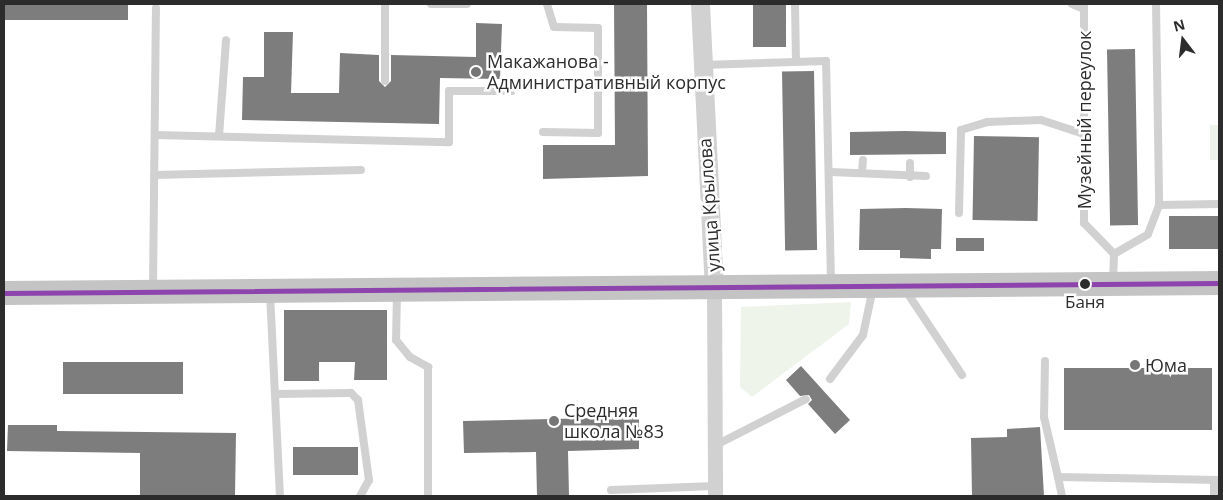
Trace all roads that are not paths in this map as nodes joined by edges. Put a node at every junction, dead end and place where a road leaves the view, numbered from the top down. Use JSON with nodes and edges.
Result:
{"nodes":[{"id":1,"x":385,"y":4,"type":"edge"},
{"id":2,"x":431,"y":4,"type":"edge"},
{"id":3,"x":467,"y":4,"type":"edge"},
{"id":4,"x":547,"y":4,"type":"edge"},
{"id":5,"x":700,"y":4,"type":"edge"},
{"id":6,"x":795,"y":4,"type":"edge"},
{"id":7,"x":1072,"y":4,"type":"edge"},
{"id":8,"x":1156,"y":4,"type":"edge"},
{"id":9,"x":1084,"y":6,"type":"edge"},
{"id":10,"x":156,"y":8,"type":"dead end"},
{"id":11,"x":226,"y":40,"type":"dead end"},
{"id":12,"x":796,"y":62,"type":"junction"},
{"id":13,"x":701,"y":66,"type":"junction"},
{"id":14,"x":385,"y":81,"type":"dead end"},
{"id":15,"x":512,"y":91,"type":"dead end"},
{"id":16,"x":543,"y":132,"type":"dead end"},
{"id":17,"x":1084,"y":134,"type":"junction"},
{"id":18,"x":155,"y":135,"type":"junction"},
{"id":19,"x":220,"y":136,"type":"junction"},
{"id":20,"x":863,"y":160,"type":"dead end"},
{"id":21,"x":910,"y":163,"type":"dead end"},
{"id":22,"x":361,"y":170,"type":"dead end"},
{"id":23,"x":831,"y":172,"type":"junction"},
{"id":24,"x":862,"y":173,"type":"junction"},
{"id":25,"x":154,"y":175,"type":"junction"},
{"id":26,"x":910,"y":176,"type":"junction"},
{"id":27,"x":926,"y":176,"type":"dead end"},
{"id":28,"x":1219,"y":204,"type":"edge"},
{"id":29,"x":1159,"y":205,"type":"junction"},
{"id":30,"x":959,"y":213,"type":"dead end"},
{"id":31,"x":1114,"y":254,"type":"junction"},
{"id":32,"x":1219,"y":283,"type":"edge"},
{"id":33,"x":1113,"y":284,"type":"junction"},
{"id":34,"x":903,"y":285,"type":"junction"},
{"id":35,"x":714,"y":286,"type":"junction"},
{"id":36,"x":831,"y":286,"type":"junction"},
{"id":37,"x":873,"y":287,"type":"junction"},
{"id":38,"x":397,"y":289,"type":"junction"},
{"id":39,"x":270,"y":290,"type":"junction"},
{"id":40,"x":153,"y":292,"type":"junction"},
{"id":41,"x":4,"y":293,"type":"edge"},
{"id":42,"x":1045,"y":361,"type":"dead end"},
{"id":43,"x":962,"y":375,"type":"dead end"},
{"id":44,"x":830,"y":379,"type":"dead end"},
{"id":45,"x":275,"y":394,"type":"junction"},
{"id":46,"x":806,"y":399,"type":"dead end"},
{"id":47,"x":714,"y":446,"type":"junction"},
{"id":48,"x":1058,"y":477,"type":"junction"},
{"id":49,"x":1216,"y":480,"type":"edge"},
{"id":50,"x":611,"y":490,"type":"dead end"},
{"id":51,"x":714,"y":491,"type":"edge"},
{"id":52,"x":280,"y":496,"type":"edge"},
{"id":53,"x":360,"y":496,"type":"edge"},
{"id":54,"x":428,"y":496,"type":"edge"},
{"id":55,"x":1062,"y":496,"type":"edge"},
{"id":56,"x":1214,"y":496,"type":"edge"}],
"edges":[{"from":1,"to":14,"type":"lane"},
{"from":2,"to":3,"type":"lane"},
{"from":4,"to":16,"type":"lane"},
{"from":5,"to":13,"type":"street","name":"улица Крылова"},
{"from":6,"to":12,"type":"lane"},
{"from":7,"to":9,"type":"lane"},
{"from":8,"to":29,"type":"lane"},
{"from":9,"to":17,"type":"lane","name":"Музейный переулок"},
{"from":10,"to":18,"type":"lane"},
{"from":11,"to":19,"type":"lane"},
{"from":12,"to":13,"type":"lane"},
{"from":12,"to":23,"type":"lane"},
{"from":13,"to":35,"type":"street","name":"улица Крылова"},
{"from":15,"to":19,"type":"lane"},
{"from":17,"to":30,"type":"lane"},
{"from":17,"to":31,"type":"lane","name":"Музейный переулок"},
{"from":18,"to":19,"type":"lane"},
{"from":18,"to":25,"type":"lane"},
{"from":20,"to":24,"type":"lane"},
{"from":21,"to":26,"type":"lane"},
{"from":22,"to":25,"type":"lane"},
{"from":23,"to":24,"type":"lane"},
{"from":23,"to":36,"type":"lane"},
{"from":24,"to":26,"type":"lane"},
{"from":25,"to":40,"type":"lane"},
{"from":26,"to":27,"type":"lane"},
{"from":28,"to":29,"type":"lane"},
{"from":29,"to":31,"type":"lane"},
{"from":31,"to":33,"type":"lane"},
{"from":32,"to":33,"type":"main road"},
{"from":33,"to":34,"type":"main road"},
{"from":34,"to":37,"type":"main road"},
{"from":34,"to":43,"type":"lane"},
{"from":35,"to":36,"type":"main road"},
{"from":35,"to":38,"type":"main road"},
{"from":35,"to":47,"type":"street","name":"улица Крылова"},
{"from":36,"to":37,"type":"main road"},
{"from":37,"to":44,"type":"lane"},
{"from":38,"to":39,"type":"main road"},
{"from":38,"to":54,"type":"lane"},
{"from":39,"to":40,"type":"main road"},
{"from":39,"to":45,"type":"lane"},
{"from":40,"to":41,"type":"main road"},
{"from":42,"to":48,"type":"lane"},
{"from":45,"to":52,"type":"lane"},
{"from":45,"to":53,"type":"lane"},
{"from":46,"to":47,"type":"lane"},
{"from":47,"to":51,"type":"street","name":"улица Крылова"},
{"from":48,"to":49,"type":"lane"},
{"from":48,"to":55,"type":"lane"},
{"from":49,"to":56,"type":"lane"},
{"from":50,"to":51,"type":"lane"}]}
